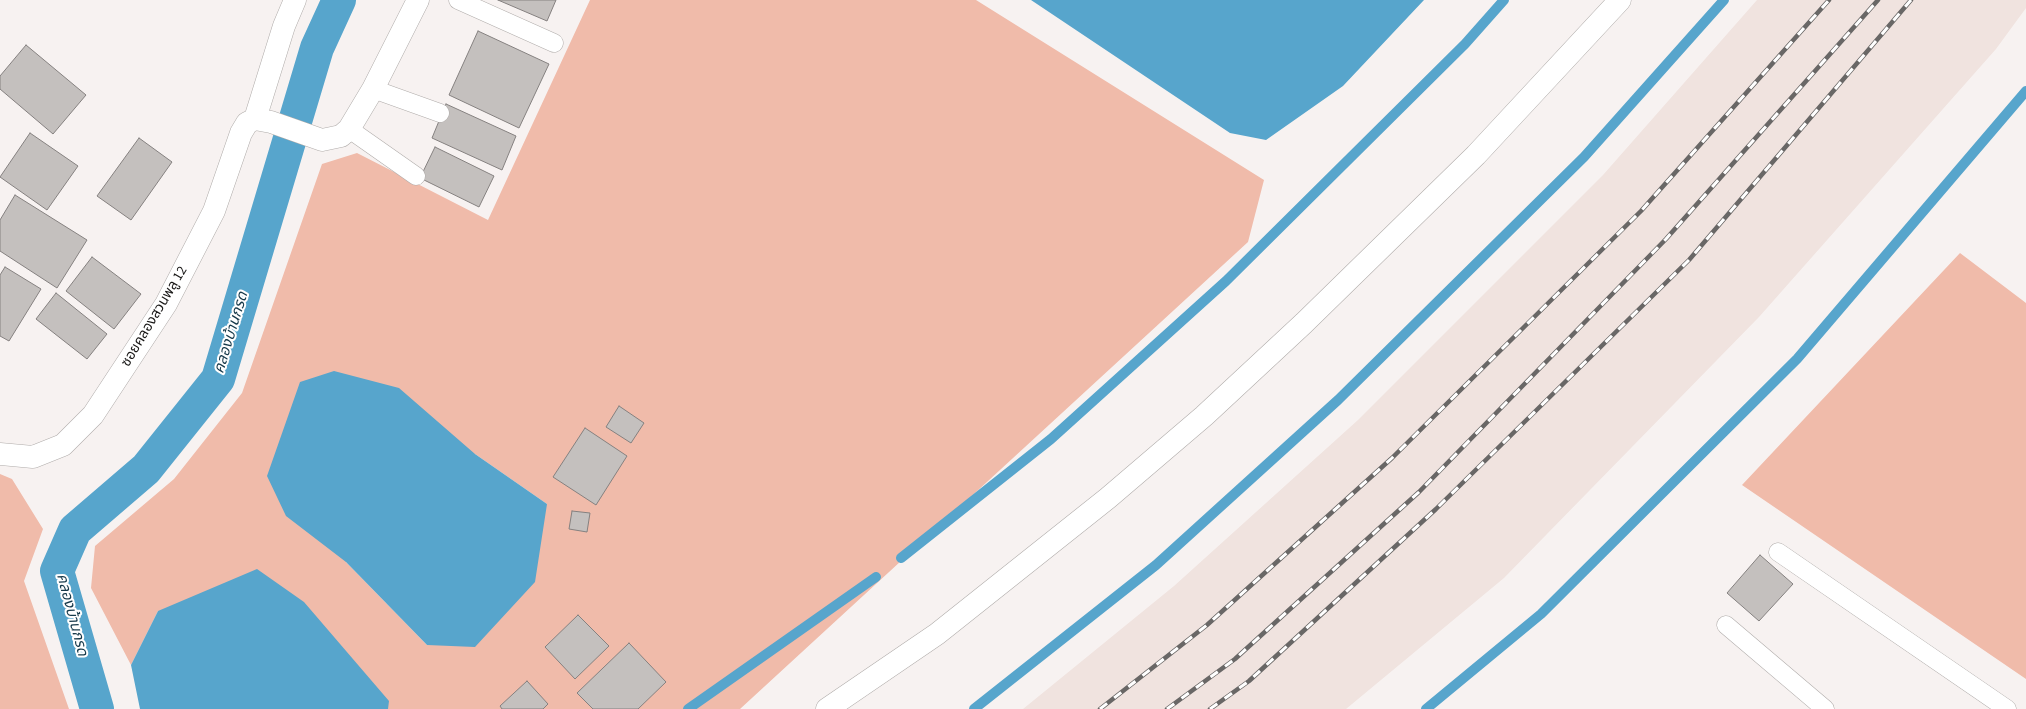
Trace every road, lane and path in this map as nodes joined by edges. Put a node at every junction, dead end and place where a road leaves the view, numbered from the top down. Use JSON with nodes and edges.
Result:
{"nodes":[{"id":1,"x":295,"y":0,"type":"edge"},
{"id":2,"x":418,"y":0,"type":"edge"},
{"id":3,"x":458,"y":0,"type":"edge"},
{"id":4,"x":1620,"y":0,"type":"edge"},
{"id":5,"x":554,"y":43,"type":"dead end"},
{"id":6,"x":373,"y":89,"type":"junction"},
{"id":7,"x":440,"y":113,"type":"dead end"},
{"id":8,"x":263,"y":121,"type":"junction"},
{"id":9,"x":349,"y":129,"type":"junction"},
{"id":10,"x":416,"y":176,"type":"dead end"},
{"id":11,"x":0,"y":454,"type":"edge"},
{"id":12,"x":1778,"y":552,"type":"dead end"},
{"id":13,"x":1726,"y":625,"type":"dead end"},
{"id":14,"x":827,"y":709,"type":"edge"},
{"id":15,"x":1825,"y":709,"type":"edge"},
{"id":16,"x":2007,"y":709,"type":"edge"}],
"edges":[{"from":1,"to":8,"type":"street"},
{"from":2,"to":6,"type":"street"},
{"from":3,"to":5,"type":"lane"},
{"from":4,"to":14,"type":"street"},
{"from":6,"to":7,"type":"lane"},
{"from":6,"to":9,"type":"street"},
{"from":8,"to":9,"type":"street"},
{"from":8,"to":11,"type":"street","name":"ซอยคลองสวนพลู 12"},
{"from":9,"to":10,"type":"lane"},
{"from":12,"to":16,"type":"lane"},
{"from":13,"to":15,"type":"lane"}]}
